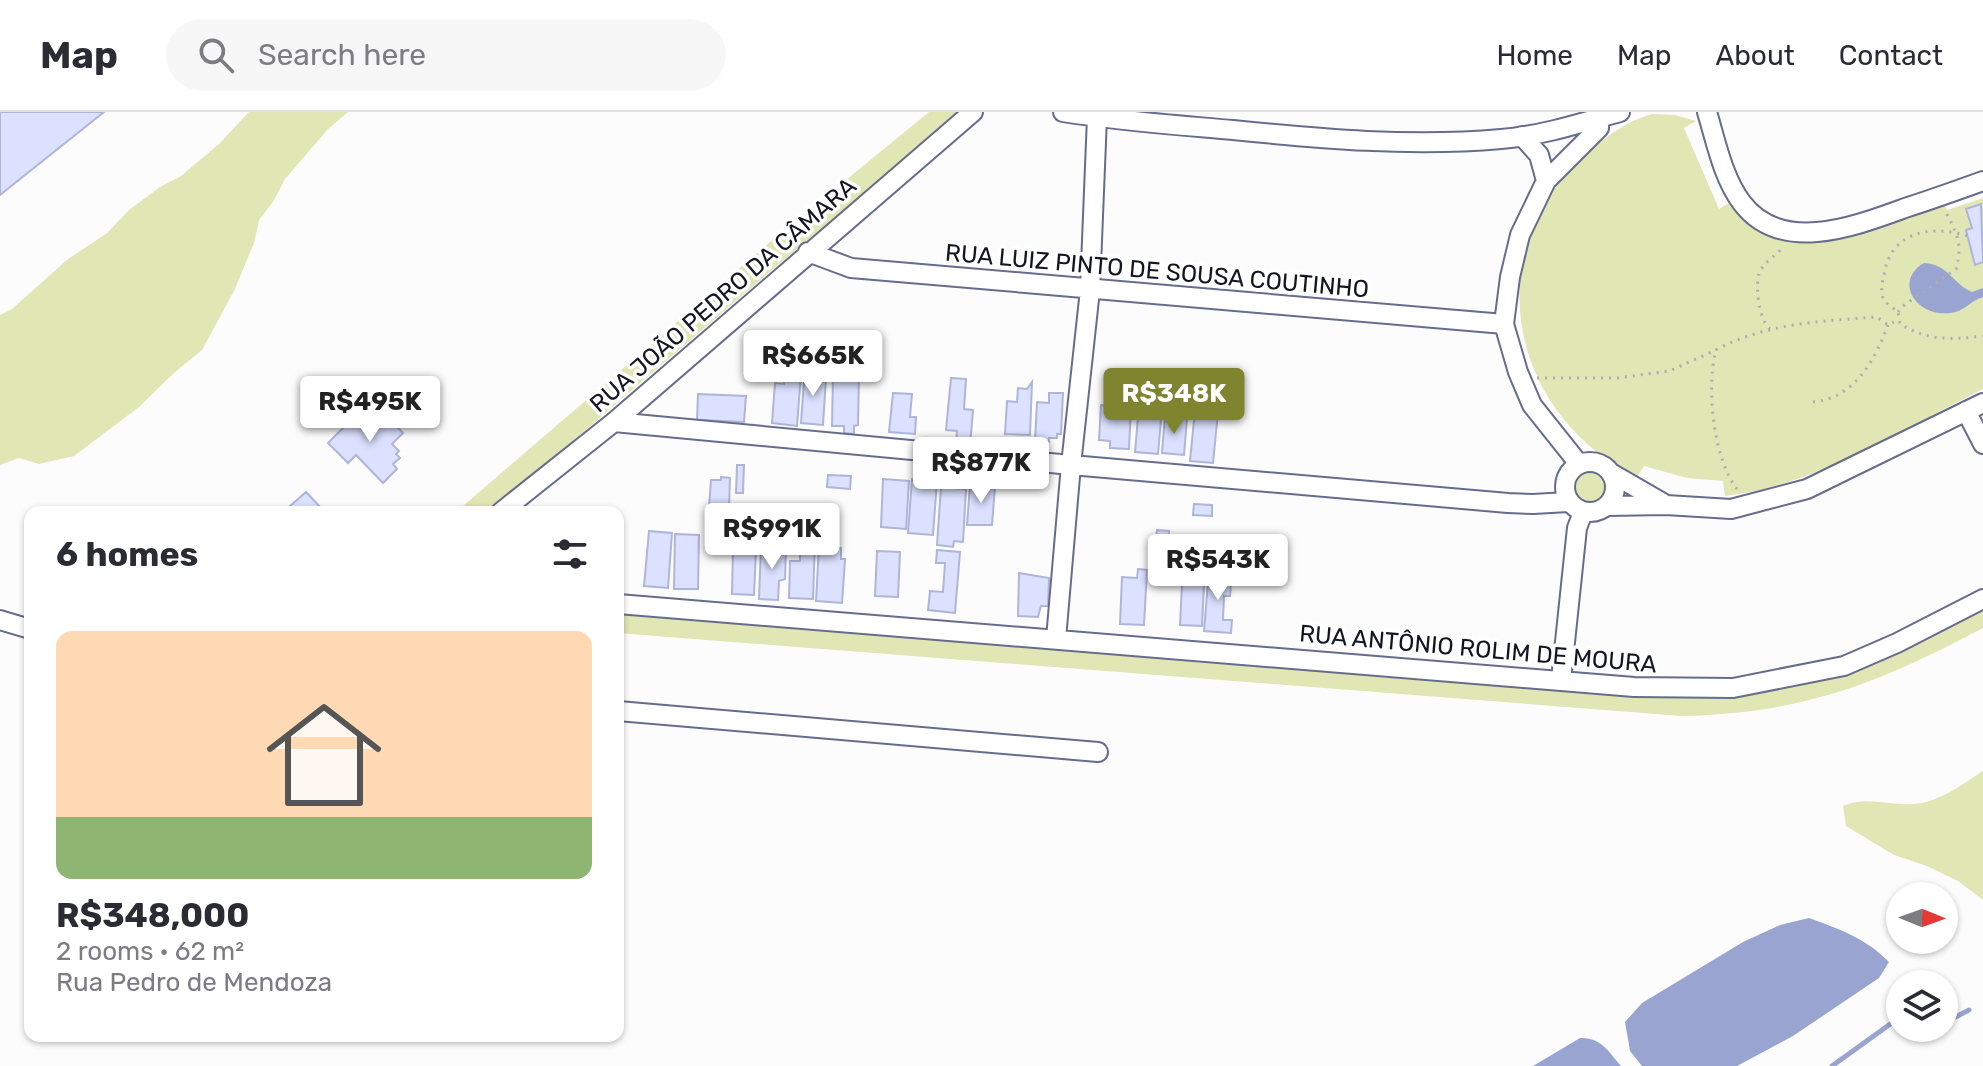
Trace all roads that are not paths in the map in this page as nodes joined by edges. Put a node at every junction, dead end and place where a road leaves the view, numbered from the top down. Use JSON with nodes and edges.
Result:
{"nodes":[{"id":1,"x":973,"y":112,"type":"edge"},
{"id":2,"x":1063,"y":112,"type":"edge"},
{"id":3,"x":1620,"y":112,"type":"edge"},
{"id":4,"x":1707,"y":112,"type":"edge"},
{"id":5,"x":1599,"y":115,"type":"edge"},
{"id":6,"x":1097,"y":117,"type":"junction"},
{"id":7,"x":1522,"y":136,"type":"junction"},
{"id":8,"x":1546,"y":181,"type":"junction"},
{"id":9,"x":1983,"y":181,"type":"edge"},
{"id":10,"x":808,"y":252,"type":"junction"},
{"id":11,"x":1090,"y":290,"type":"junction"},
{"id":12,"x":1504,"y":324,"type":"junction"},
{"id":13,"x":1975,"y":407,"type":"edge"},
{"id":14,"x":614,"y":422,"type":"junction"},
{"id":15,"x":1983,"y":444,"type":"edge"},
{"id":16,"x":1579,"y":464,"type":"junction"},
{"id":17,"x":1071,"y":465,"type":"junction"},
{"id":18,"x":1611,"y":473,"type":"junction"},
{"id":19,"x":1666,"y":505,"type":"junction"},
{"id":20,"x":509,"y":506,"type":"edge"},
{"id":21,"x":1607,"y":506,"type":"junction"},
{"id":22,"x":1576,"y":507,"type":"junction"},
{"id":23,"x":1983,"y":599,"type":"edge"},
{"id":24,"x":624,"y":604,"type":"edge"},
{"id":25,"x":0,"y":620,"type":"edge"},
{"id":26,"x":24,"y":627,"type":"edge"},
{"id":27,"x":1056,"y":639,"type":"junction"},
{"id":28,"x":1561,"y":680,"type":"junction"},
{"id":29,"x":624,"y":712,"type":"edge"},
{"id":30,"x":1098,"y":752,"type":"dead end"}],
"edges":[{"from":1,"to":10,"type":"street","name":"RUA JOÃO PEDRO DA CÂMARA"},
{"from":2,"to":6,"type":"street"},
{"from":3,"to":5,"type":"street"},
{"from":4,"to":9,"type":"street"},
{"from":5,"to":7,"type":"street"},
{"from":5,"to":8,"type":"street"},
{"from":6,"to":7,"type":"street"},
{"from":6,"to":11,"type":"street"},
{"from":7,"to":8,"type":"street"},
{"from":8,"to":12,"type":"street"},
{"from":10,"to":11,"type":"street","name":"RUA LUIZ PINTO DE SOUSA COUTINHO"},
{"from":10,"to":14,"type":"street","name":"RUA JOÃO PEDRO DA CÂMARA"},
{"from":11,"to":12,"type":"street","name":"RUA LUIZ PINTO DE SOUSA COUTINHO"},
{"from":11,"to":17,"type":"street"},
{"from":12,"to":16,"type":"street"},
{"from":13,"to":15,"type":"street"},
{"from":13,"to":19,"type":"street"},
{"from":14,"to":17,"type":"street"},
{"from":14,"to":20,"type":"street","name":"RUA JOÃO PEDRO DA CÂMARA"},
{"from":16,"to":18,"type":"street"},
{"from":16,"to":22,"type":"street"},
{"from":17,"to":22,"type":"street"},
{"from":17,"to":27,"type":"street"},
{"from":18,"to":19,"type":"street"},
{"from":18,"to":21,"type":"street"},
{"from":19,"to":21,"type":"street"},
{"from":21,"to":22,"type":"street"},
{"from":22,"to":28,"type":"street"},
{"from":23,"to":28,"type":"street","name":"RUA ANTÔNIO ROLIM DE MOURA"},
{"from":24,"to":27,"type":"street","name":"RUA ANTÔNIO ROLIM DE MOURA"},
{"from":25,"to":26,"type":"street"},
{"from":27,"to":28,"type":"street","name":"RUA ANTÔNIO ROLIM DE MOURA"},
{"from":29,"to":30,"type":"street"}]}
